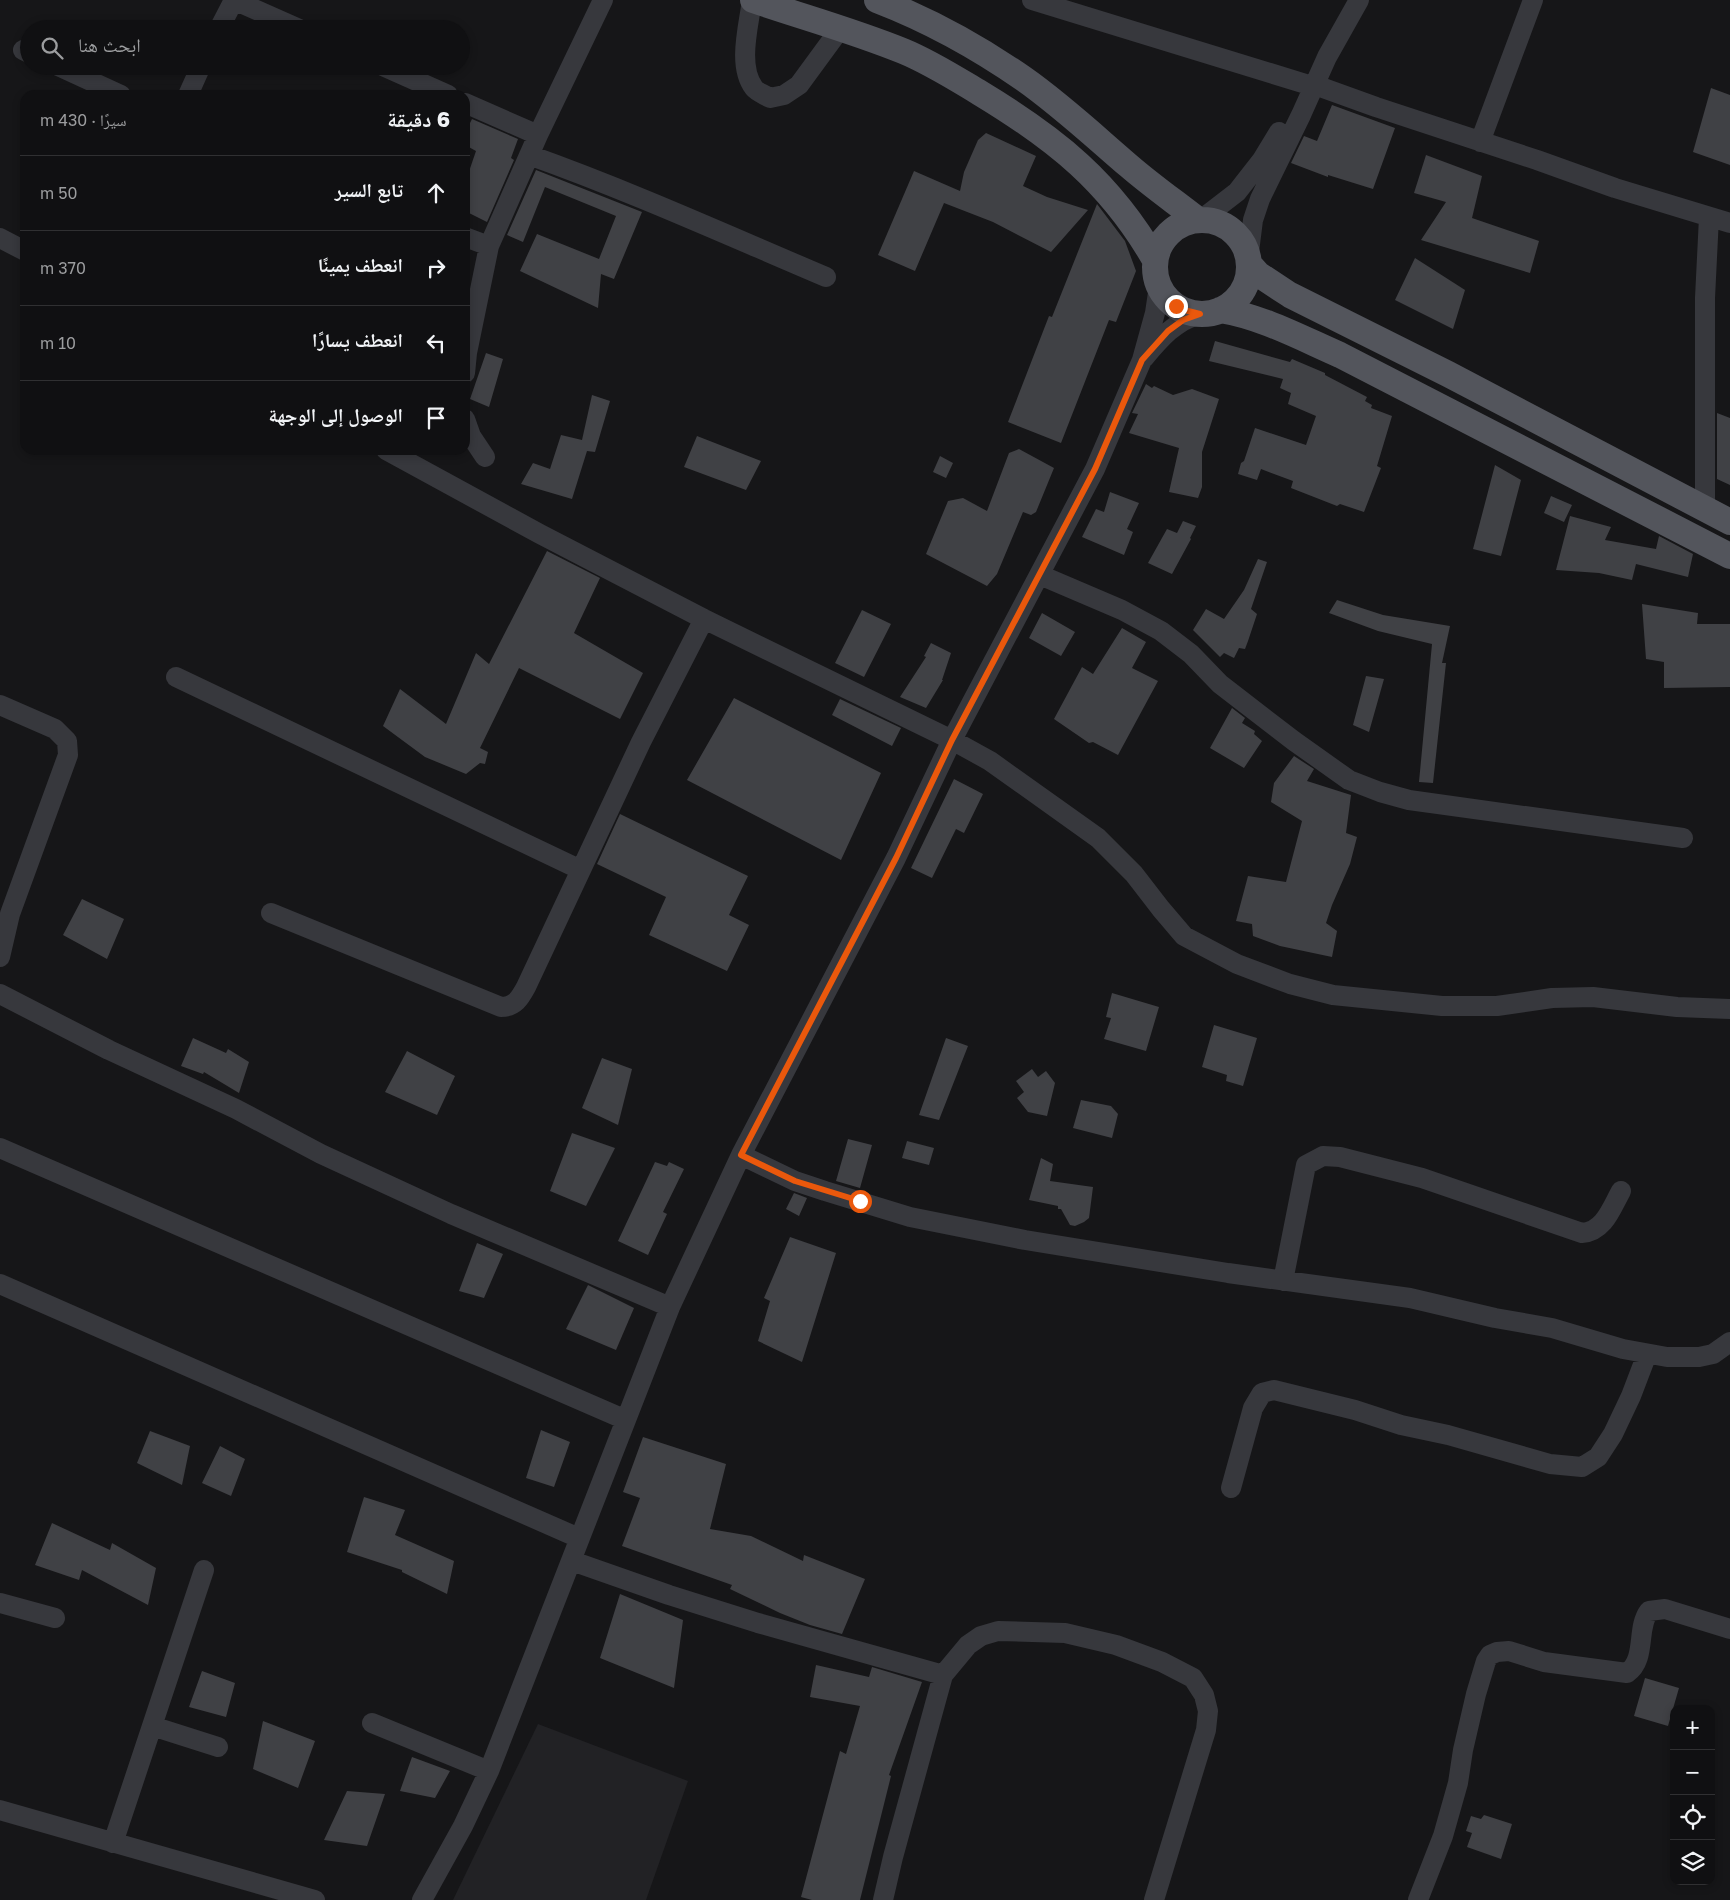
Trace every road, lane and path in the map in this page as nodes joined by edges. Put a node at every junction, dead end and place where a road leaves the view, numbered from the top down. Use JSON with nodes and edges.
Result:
{"nodes":[{"id":1,"x":234,"y":0,"type":"edge"},
{"id":2,"x":603,"y":0,"type":"edge"},
{"id":3,"x":753,"y":0,"type":"edge"},
{"id":4,"x":877,"y":0,"type":"edge"},
{"id":5,"x":1032,"y":0,"type":"edge"},
{"id":6,"x":1359,"y":0,"type":"edge"},
{"id":7,"x":1533,"y":0,"type":"edge"},
{"id":8,"x":1078,"y":6,"type":"edge"},
{"id":9,"x":224,"y":20,"type":"edge"},
{"id":10,"x":279,"y":20,"type":"edge"},
{"id":11,"x":840,"y":29,"type":"junction"},
{"id":12,"x":78,"y":75,"type":"edge"},
{"id":13,"x":197,"y":75,"type":"edge"},
{"id":14,"x":403,"y":75,"type":"edge"},
{"id":15,"x":1312,"y":85,"type":"junction"},
{"id":16,"x":110,"y":90,"type":"edge"},
{"id":17,"x":190,"y":90,"type":"edge"},
{"id":18,"x":437,"y":90,"type":"edge"},
{"id":19,"x":470,"y":105,"type":"edge"},
{"id":20,"x":538,"y":135,"type":"junction"},
{"id":21,"x":1480,"y":142,"type":"junction"},
{"id":22,"x":529,"y":155,"type":"junction"},
{"id":23,"x":1709,"y":217,"type":"junction"},
{"id":24,"x":1200,"y":220,"type":"junction"},
{"id":25,"x":1730,"y":223,"type":"edge"},
{"id":26,"x":0,"y":238,"type":"edge"},
{"id":27,"x":470,"y":239,"type":"edge"},
{"id":28,"x":489,"y":246,"type":"junction"},
{"id":29,"x":20,"y":248,"type":"edge"},
{"id":30,"x":1155,"y":260,"type":"junction"},
{"id":31,"x":1249,"y":262,"type":"junction"},
{"id":32,"x":826,"y":277,"type":"dead end"},
{"id":33,"x":1159,"y":286,"type":"junction"},
{"id":34,"x":1210,"y":312,"type":"junction"},
{"id":35,"x":470,"y":343,"type":"edge"},
{"id":36,"x":1142,"y":360,"type":"junction"},
{"id":37,"x":470,"y":433,"type":"edge"},
{"id":38,"x":395,"y":455,"type":"edge"},
{"id":39,"x":485,"y":457,"type":"dead end"},
{"id":40,"x":1705,"y":509,"type":"junction"},
{"id":41,"x":1730,"y":522,"type":"edge"},
{"id":42,"x":1730,"y":556,"type":"edge"},
{"id":43,"x":1040,"y":575,"type":"junction"},
{"id":44,"x":704,"y":619,"type":"junction"},
{"id":45,"x":176,"y":677,"type":"dead end"},
{"id":46,"x":0,"y":705,"type":"edge"},
{"id":47,"x":952,"y":740,"type":"junction"},
{"id":48,"x":1683,"y":838,"type":"dead end"},
{"id":49,"x":581,"y":870,"type":"junction"},
{"id":50,"x":271,"y":913,"type":"dead end"},
{"id":51,"x":0,"y":957,"type":"edge"},
{"id":52,"x":0,"y":994,"type":"edge"},
{"id":53,"x":1730,"y":1008,"type":"edge"},
{"id":54,"x":0,"y":1148,"type":"edge"},
{"id":55,"x":741,"y":1155,"type":"junction"},
{"id":56,"x":1621,"y":1191,"type":"dead end"},
{"id":57,"x":1283,"y":1281,"type":"junction"},
{"id":58,"x":0,"y":1284,"type":"edge"},
{"id":59,"x":670,"y":1307,"type":"junction"},
{"id":60,"x":1730,"y":1342,"type":"edge"},
{"id":61,"x":1647,"y":1354,"type":"junction"},
{"id":62,"x":626,"y":1420,"type":"junction"},
{"id":63,"x":1231,"y":1488,"type":"dead end"},
{"id":64,"x":579,"y":1538,"type":"junction"},
{"id":65,"x":572,"y":1561,"type":"junction"},
{"id":66,"x":204,"y":1570,"type":"dead end"},
{"id":67,"x":0,"y":1603,"type":"edge"},
{"id":68,"x":55,"y":1618,"type":"dead end"},
{"id":69,"x":1730,"y":1629,"type":"edge"},
{"id":70,"x":943,"y":1675,"type":"junction"},
{"id":71,"x":372,"y":1723,"type":"dead end"},
{"id":72,"x":152,"y":1726,"type":"junction"},
{"id":73,"x":218,"y":1746,"type":"dead end"},
{"id":74,"x":488,"y":1771,"type":"junction"},
{"id":75,"x":0,"y":1810,"type":"edge"},
{"id":76,"x":113,"y":1842,"type":"junction"},
{"id":77,"x":315,"y":1900,"type":"edge"},
{"id":78,"x":422,"y":1900,"type":"edge"},
{"id":79,"x":883,"y":1900,"type":"edge"},
{"id":80,"x":1154,"y":1900,"type":"edge"},
{"id":81,"x":1418,"y":1900,"type":"edge"}],
"edges":[{"from":1,"to":9,"type":"street"},
{"from":1,"to":10,"type":"street"},
{"from":2,"to":20,"type":"street"},
{"from":3,"to":11,"type":"main road"},
{"from":3,"to":11,"type":"street"},
{"from":4,"to":24,"type":"main road"},
{"from":5,"to":8,"type":"street"},
{"from":6,"to":15,"type":"street"},
{"from":7,"to":21,"type":"street"},
{"from":8,"to":15,"type":"street"},
{"from":11,"to":30,"type":"main road"},
{"from":12,"to":16,"type":"street"},
{"from":13,"to":17,"type":"street"},
{"from":14,"to":18,"type":"street"},
{"from":15,"to":21,"type":"street"},
{"from":15,"to":24,"type":"street"},
{"from":15,"to":31,"type":"street"},
{"from":19,"to":20,"type":"street"},
{"from":20,"to":22,"type":"street"},
{"from":21,"to":23,"type":"street"},
{"from":22,"to":28,"type":"street"},
{"from":22,"to":32,"type":"street"},
{"from":23,"to":25,"type":"street"},
{"from":23,"to":40,"type":"street"},
{"from":24,"to":30,"type":"main road"},
{"from":24,"to":31,"type":"main road"},
{"from":26,"to":29,"type":"street"},
{"from":27,"to":28,"type":"street"},
{"from":28,"to":35,"type":"street"},
{"from":30,"to":33,"type":"main road"},
{"from":31,"to":34,"type":"main road"},
{"from":31,"to":40,"type":"main road"},
{"from":33,"to":34,"type":"main road"},
{"from":33,"to":36,"type":"street"},
{"from":34,"to":36,"type":"street"},
{"from":34,"to":42,"type":"main road"},
{"from":36,"to":43,"type":"street"},
{"from":37,"to":39,"type":"street"},
{"from":38,"to":44,"type":"street"},
{"from":40,"to":41,"type":"main road"},
{"from":43,"to":47,"type":"street"},
{"from":43,"to":48,"type":"street"},
{"from":44,"to":47,"type":"street"},
{"from":44,"to":49,"type":"street"},
{"from":45,"to":49,"type":"street"},
{"from":46,"to":51,"type":"street"},
{"from":47,"to":53,"type":"street"},
{"from":47,"to":55,"type":"street"},
{"from":49,"to":50,"type":"street"},
{"from":52,"to":59,"type":"street"},
{"from":54,"to":62,"type":"street"},
{"from":55,"to":57,"type":"street"},
{"from":55,"to":59,"type":"street"},
{"from":56,"to":57,"type":"street"},
{"from":57,"to":61,"type":"street"},
{"from":58,"to":64,"type":"street"},
{"from":59,"to":62,"type":"street"},
{"from":60,"to":61,"type":"street"},
{"from":61,"to":63,"type":"street"},
{"from":62,"to":64,"type":"street"},
{"from":64,"to":65,"type":"street"},
{"from":65,"to":70,"type":"street"},
{"from":65,"to":74,"type":"street"},
{"from":66,"to":72,"type":"street"},
{"from":67,"to":68,"type":"street"},
{"from":69,"to":81,"type":"street"},
{"from":70,"to":79,"type":"street"},
{"from":70,"to":80,"type":"street"},
{"from":71,"to":74,"type":"street"},
{"from":72,"to":73,"type":"street"},
{"from":72,"to":76,"type":"street"},
{"from":74,"to":78,"type":"street"},
{"from":75,"to":76,"type":"street"},
{"from":76,"to":77,"type":"street"}]}
